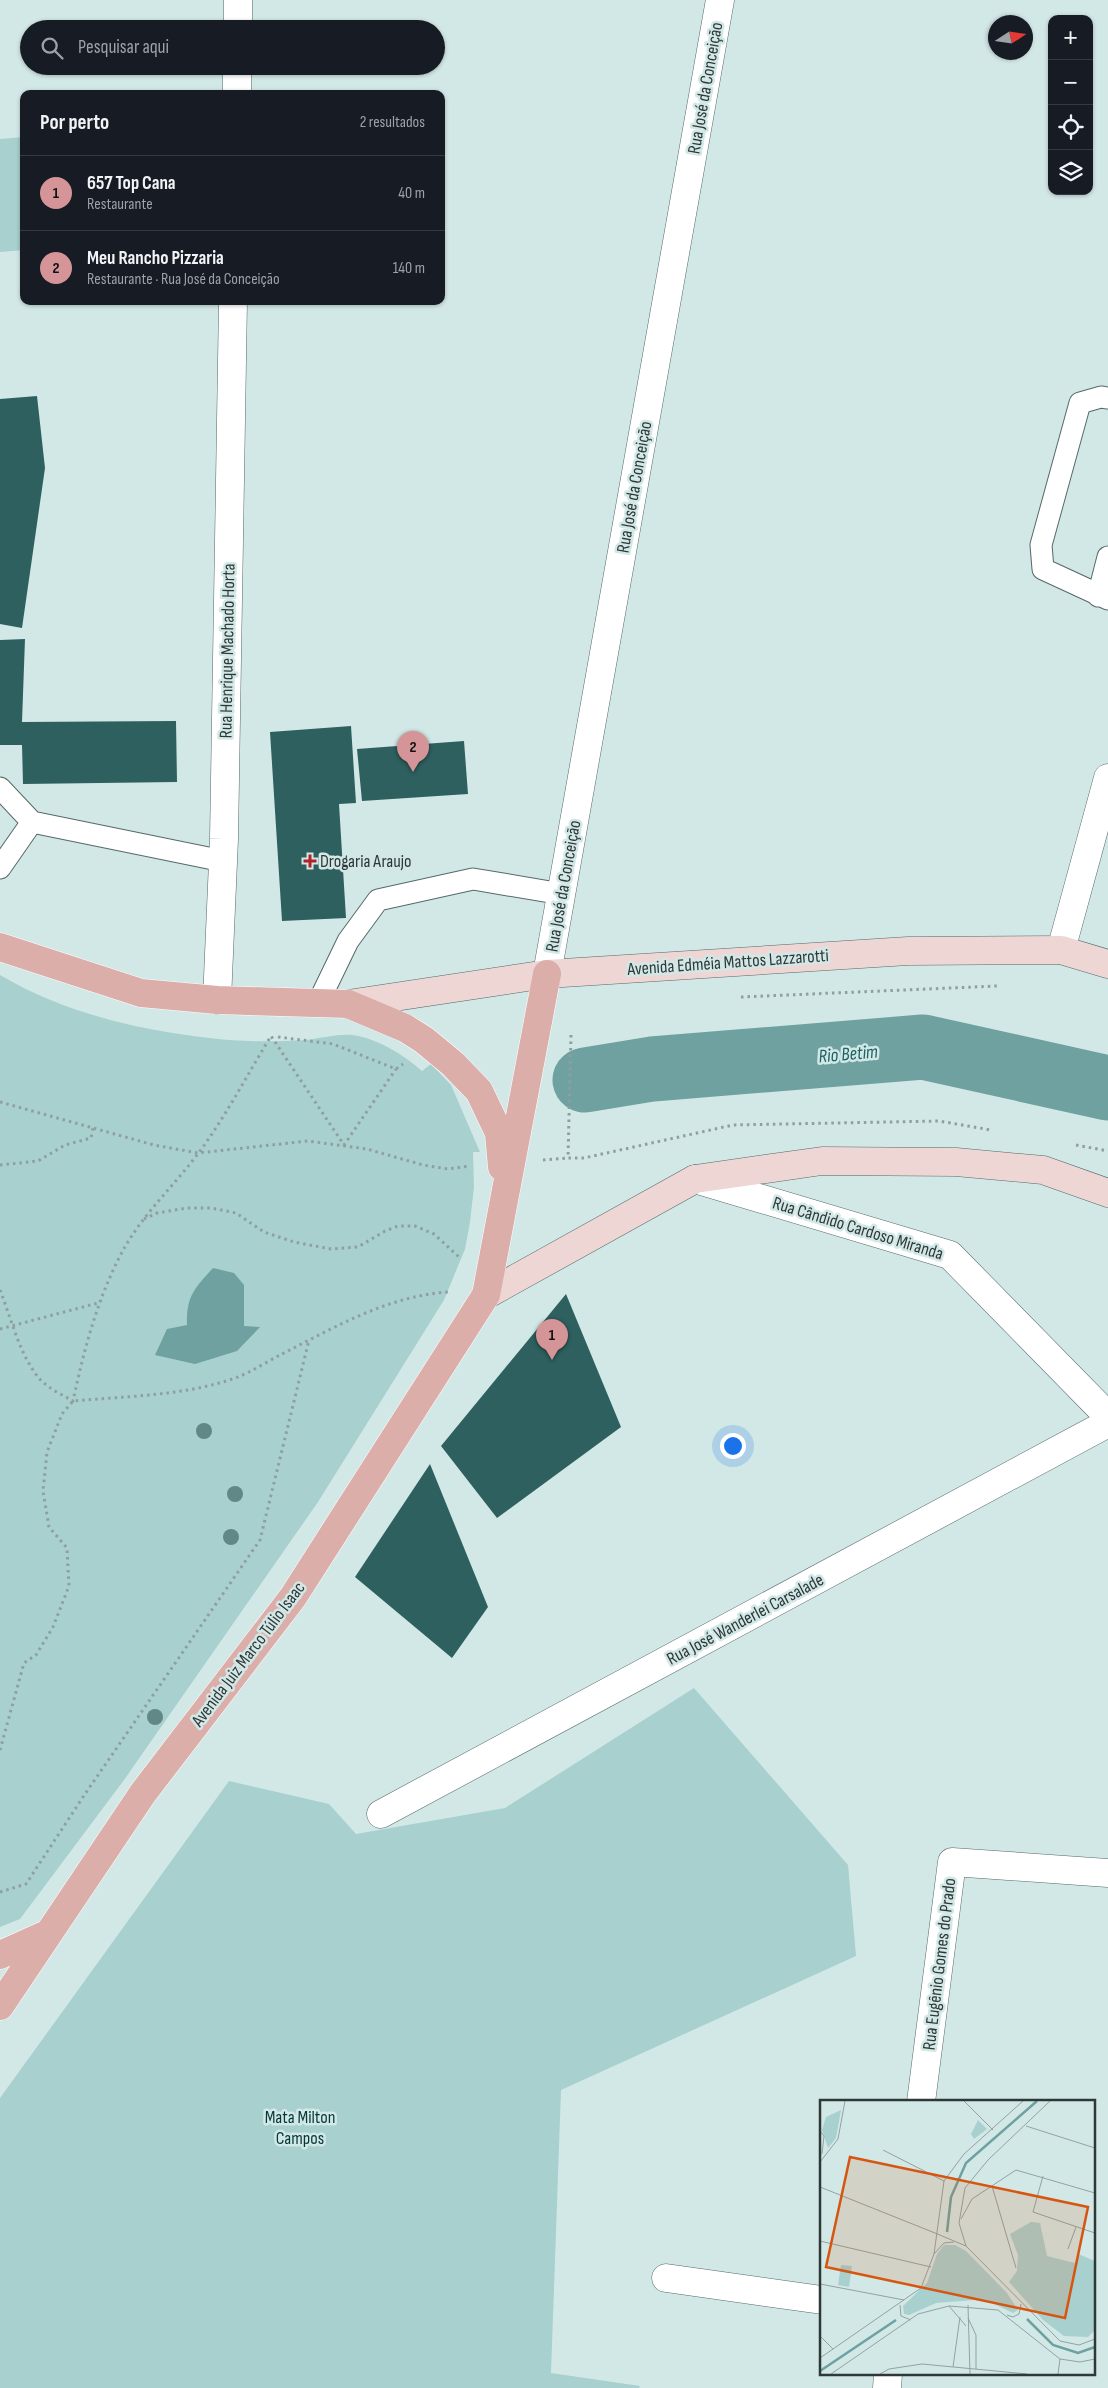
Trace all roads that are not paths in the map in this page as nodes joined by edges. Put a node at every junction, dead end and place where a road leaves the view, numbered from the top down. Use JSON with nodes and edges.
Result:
{"nodes":[{"id":1,"x":238,"y":0,"type":"edge"},
{"id":2,"x":720,"y":0,"type":"edge"},
{"id":3,"x":238,"y":20,"type":"edge"},
{"id":4,"x":237,"y":75,"type":"edge"},
{"id":5,"x":237,"y":90,"type":"edge"},
{"id":6,"x":233,"y":305,"type":"edge"},
{"id":7,"x":1108,"y":398,"type":"edge"},
{"id":8,"x":1108,"y":557,"type":"edge"},
{"id":9,"x":1103,"y":598,"type":"edge"},
{"id":10,"x":1108,"y":778,"type":"edge"},
{"id":11,"x":0,"y":788,"type":"edge"},
{"id":12,"x":32,"y":822,"type":"junction"},
{"id":13,"x":223,"y":861,"type":"junction"},
{"id":14,"x":0,"y":868,"type":"edge"},
{"id":15,"x":562,"y":894,"type":"junction"},
{"id":16,"x":0,"y":947,"type":"edge"},
{"id":17,"x":1062,"y":950,"type":"junction"},
{"id":18,"x":1108,"y":964,"type":"edge"},
{"id":19,"x":548,"y":974,"type":"junction"},
{"id":20,"x":217,"y":1000,"type":"junction"},
{"id":21,"x":318,"y":1003,"type":"junction"},
{"id":22,"x":348,"y":1004,"type":"junction"},
{"id":23,"x":506,"y":1164,"type":"junction"},
{"id":24,"x":695,"y":1179,"type":"junction"},
{"id":25,"x":1108,"y":1193,"type":"edge"},
{"id":26,"x":486,"y":1294,"type":"junction"},
{"id":27,"x":1108,"y":1416,"type":"edge"},
{"id":28,"x":1108,"y":1423,"type":"edge"},
{"id":29,"x":381,"y":1814,"type":"dead end"},
{"id":30,"x":1108,"y":1872,"type":"edge"},
{"id":31,"x":47,"y":1934,"type":"junction"},
{"id":32,"x":0,"y":1955,"type":"edge"},
{"id":33,"x":0,"y":2006,"type":"edge"},
{"id":34,"x":921,"y":2100,"type":"edge"},
{"id":35,"x":666,"y":2278,"type":"dead end"},
{"id":36,"x":820,"y":2300,"type":"edge"}],
"edges":[{"from":1,"to":3,"type":"street"},
{"from":2,"to":15,"type":"street","name":"Rua José da Conceição"},
{"from":4,"to":5,"type":"street"},
{"from":6,"to":13,"type":"street","name":"Rua Henrique Machado Horta"},
{"from":7,"to":9,"type":"lane"},
{"from":8,"to":9,"type":"lane"},
{"from":10,"to":17,"type":"street"},
{"from":11,"to":12,"type":"lane"},
{"from":12,"to":13,"type":"lane"},
{"from":12,"to":14,"type":"lane"},
{"from":13,"to":20,"type":"street","name":"Rua Henrique Machado Horta"},
{"from":15,"to":19,"type":"street","name":"Rua José da Conceição"},
{"from":15,"to":21,"type":"lane"},
{"from":16,"to":20,"type":"main road"},
{"from":17,"to":18,"type":"main road","name":"Avenida Edméia Mattos Lazzarotti"},
{"from":17,"to":19,"type":"main road","name":"Avenida Edméia Mattos Lazzarotti"},
{"from":19,"to":22,"type":"main road","name":"Avenida Edméia Mattos Lazzarotti"},
{"from":19,"to":23,"type":"main road"},
{"from":20,"to":21,"type":"main road"},
{"from":21,"to":22,"type":"main road"},
{"from":22,"to":23,"type":"main road"},
{"from":23,"to":26,"type":"main road"},
{"from":24,"to":25,"type":"main road"},
{"from":24,"to":26,"type":"main road"},
{"from":24,"to":27,"type":"street","name":"Rua Cândido Cardoso Miranda"},
{"from":26,"to":31,"type":"main road","name":"Avenida Juiz Marco Túlio Isaac"},
{"from":28,"to":29,"type":"street","name":"Rua José Wanderlei Carsalade"},
{"from":30,"to":34,"type":"street","name":"Rua Eugênio Gomes do Prado"},
{"from":31,"to":32,"type":"main road"},
{"from":31,"to":33,"type":"main road","name":"Avenida Juiz Marco Túlio Isaac"},
{"from":35,"to":36,"type":"street"}]}
